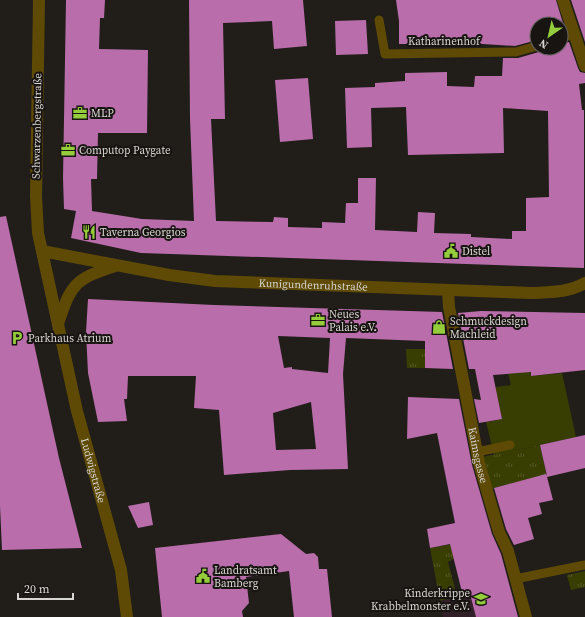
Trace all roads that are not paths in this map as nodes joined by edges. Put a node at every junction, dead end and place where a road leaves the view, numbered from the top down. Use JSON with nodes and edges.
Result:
{"nodes":[{"id":1,"x":39,"y":0,"type":"edge"},
{"id":2,"x":563,"y":0,"type":"edge"},
{"id":3,"x":379,"y":20,"type":"dead end"},
{"id":4,"x":574,"y":34,"type":"junction"},
{"id":5,"x":569,"y":36,"type":"edge"},
{"id":6,"x":582,"y":46,"type":"edge"},
{"id":7,"x":529,"y":48,"type":"edge"},
{"id":8,"x":585,"y":66,"type":"edge"},
{"id":9,"x":42,"y":251,"type":"junction"},
{"id":10,"x":116,"y":266,"type":"junction"},
{"id":11,"x":585,"y":283,"type":"edge"},
{"id":12,"x":448,"y":290,"type":"junction"},
{"id":13,"x":58,"y":324,"type":"junction"},
{"id":14,"x":510,"y":445,"type":"dead end"},
{"id":15,"x":477,"y":452,"type":"junction"},
{"id":16,"x":585,"y":565,"type":"edge"},
{"id":17,"x":515,"y":580,"type":"junction"},
{"id":18,"x":127,"y":617,"type":"edge"},
{"id":19,"x":526,"y":617,"type":"edge"}],
"edges":[{"from":1,"to":9,"type":"street","name":"Schwarzenbergstraße"},
{"from":2,"to":4,"type":"street"},
{"from":3,"to":7,"type":"lane","name":"Katharinenhof"},
{"from":4,"to":5,"type":"lane"},
{"from":4,"to":6,"type":"street"},
{"from":6,"to":8,"type":"street"},
{"from":9,"to":10,"type":"street","name":"Kunigundenruhstraße"},
{"from":9,"to":13,"type":"street","name":"Ludwigstraße"},
{"from":10,"to":12,"type":"street","name":"Kunigundenruhstraße"},
{"from":10,"to":13,"type":"street","name":"Ludwigstraße"},
{"from":11,"to":12,"type":"street","name":"Kunigundenruhstraße"},
{"from":12,"to":15,"type":"street","name":"Kaimsgasse"},
{"from":13,"to":18,"type":"street","name":"Ludwigstraße"},
{"from":14,"to":15,"type":"lane"},
{"from":15,"to":17,"type":"street","name":"Kaimsgasse"},
{"from":16,"to":17,"type":"lane"},
{"from":17,"to":19,"type":"street","name":"Kaimsgasse"}]}
